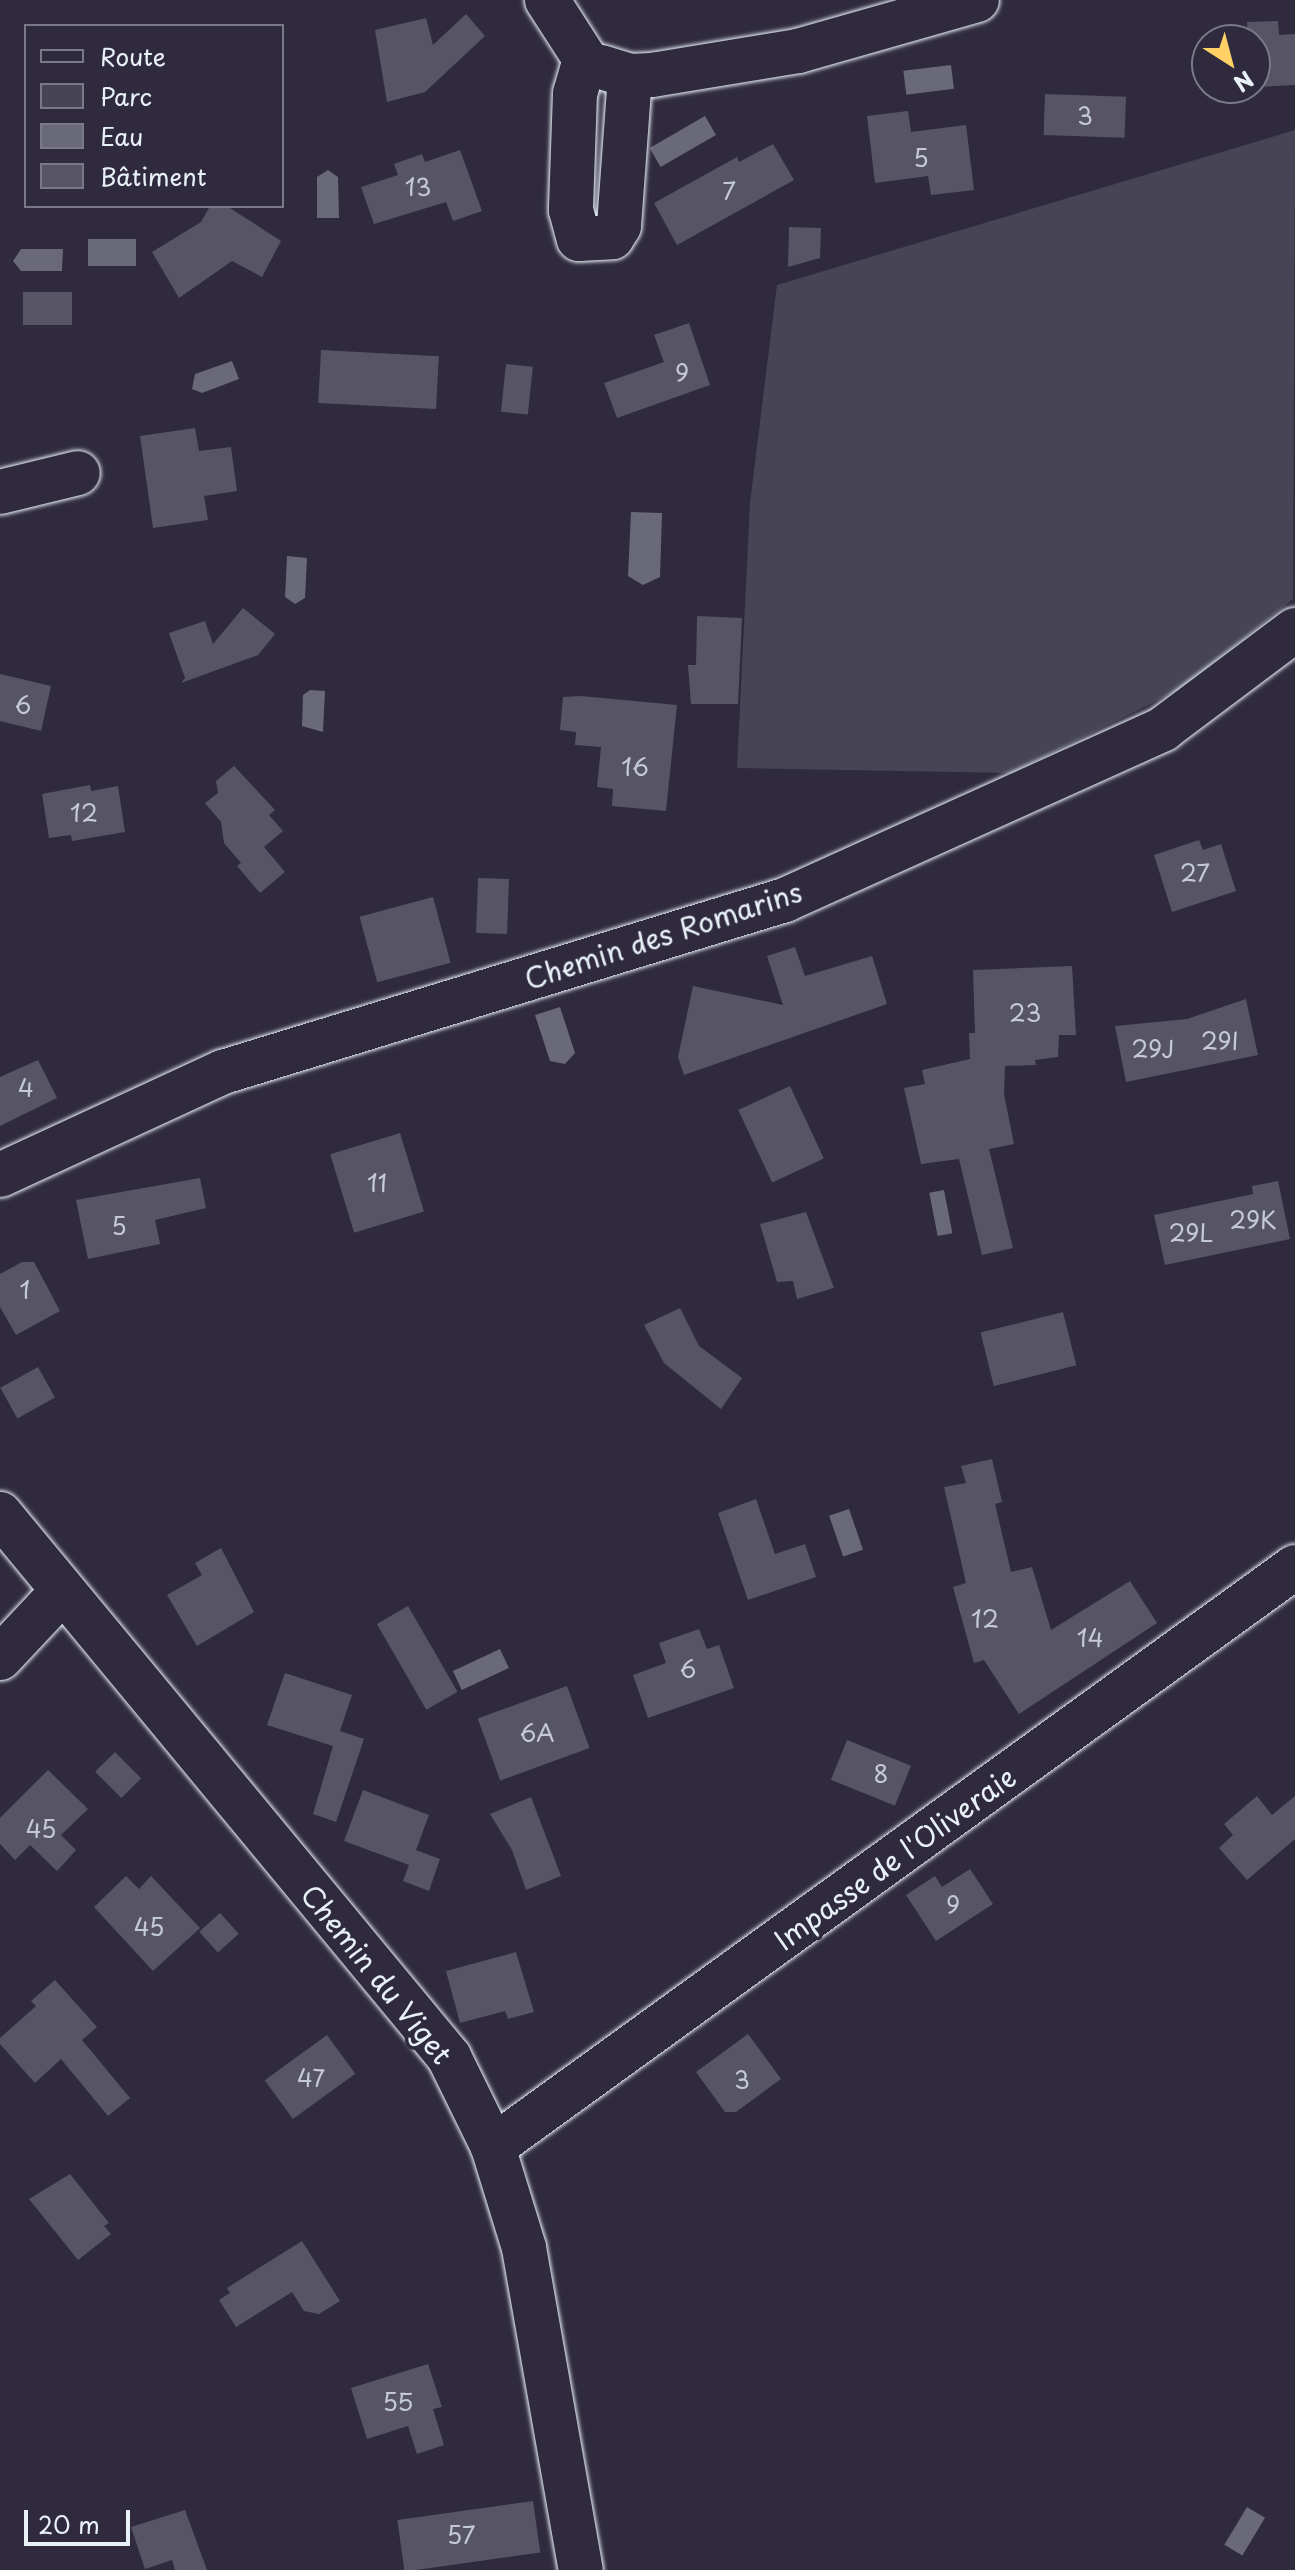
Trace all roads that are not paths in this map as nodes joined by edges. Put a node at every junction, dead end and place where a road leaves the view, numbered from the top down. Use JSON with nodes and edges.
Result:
{"nodes":[{"id":1,"x":547,"y":0,"type":"edge"},
{"id":2,"x":977,"y":0,"type":"edge"},
{"id":3,"x":585,"y":59,"type":"junction"},
{"id":4,"x":630,"y":76,"type":"junction"},
{"id":5,"x":78,"y":473,"type":"dead end"},
{"id":6,"x":0,"y":492,"type":"edge"},
{"id":7,"x":1295,"y":630,"type":"edge"},
{"id":8,"x":0,"y":1175,"type":"edge"},
{"id":9,"x":0,"y":1514,"type":"edge"},
{"id":10,"x":1295,"y":1567,"type":"edge"},
{"id":11,"x":63,"y":1591,"type":"junction"},
{"id":12,"x":0,"y":1658,"type":"edge"},
{"id":13,"x":493,"y":2147,"type":"junction"},
{"id":14,"x":581,"y":2570,"type":"edge"}],
"edges":[{"from":1,"to":3,"type":"street"},
{"from":2,"to":4,"type":"street"},
{"from":3,"to":4,"type":"street"},
{"from":3,"to":4,"type":"street"},
{"from":5,"to":6,"type":"street"},
{"from":7,"to":8,"type":"street","name":"Chemin des Romarins"},
{"from":9,"to":11,"type":"street","name":"Chemin du Viget"},
{"from":10,"to":13,"type":"street","name":"Impasse de l'Oliveraie"},
{"from":11,"to":12,"type":"street"},
{"from":11,"to":13,"type":"street","name":"Chemin du Viget"},
{"from":13,"to":14,"type":"street","name":"Chemin du Viget"}]}
